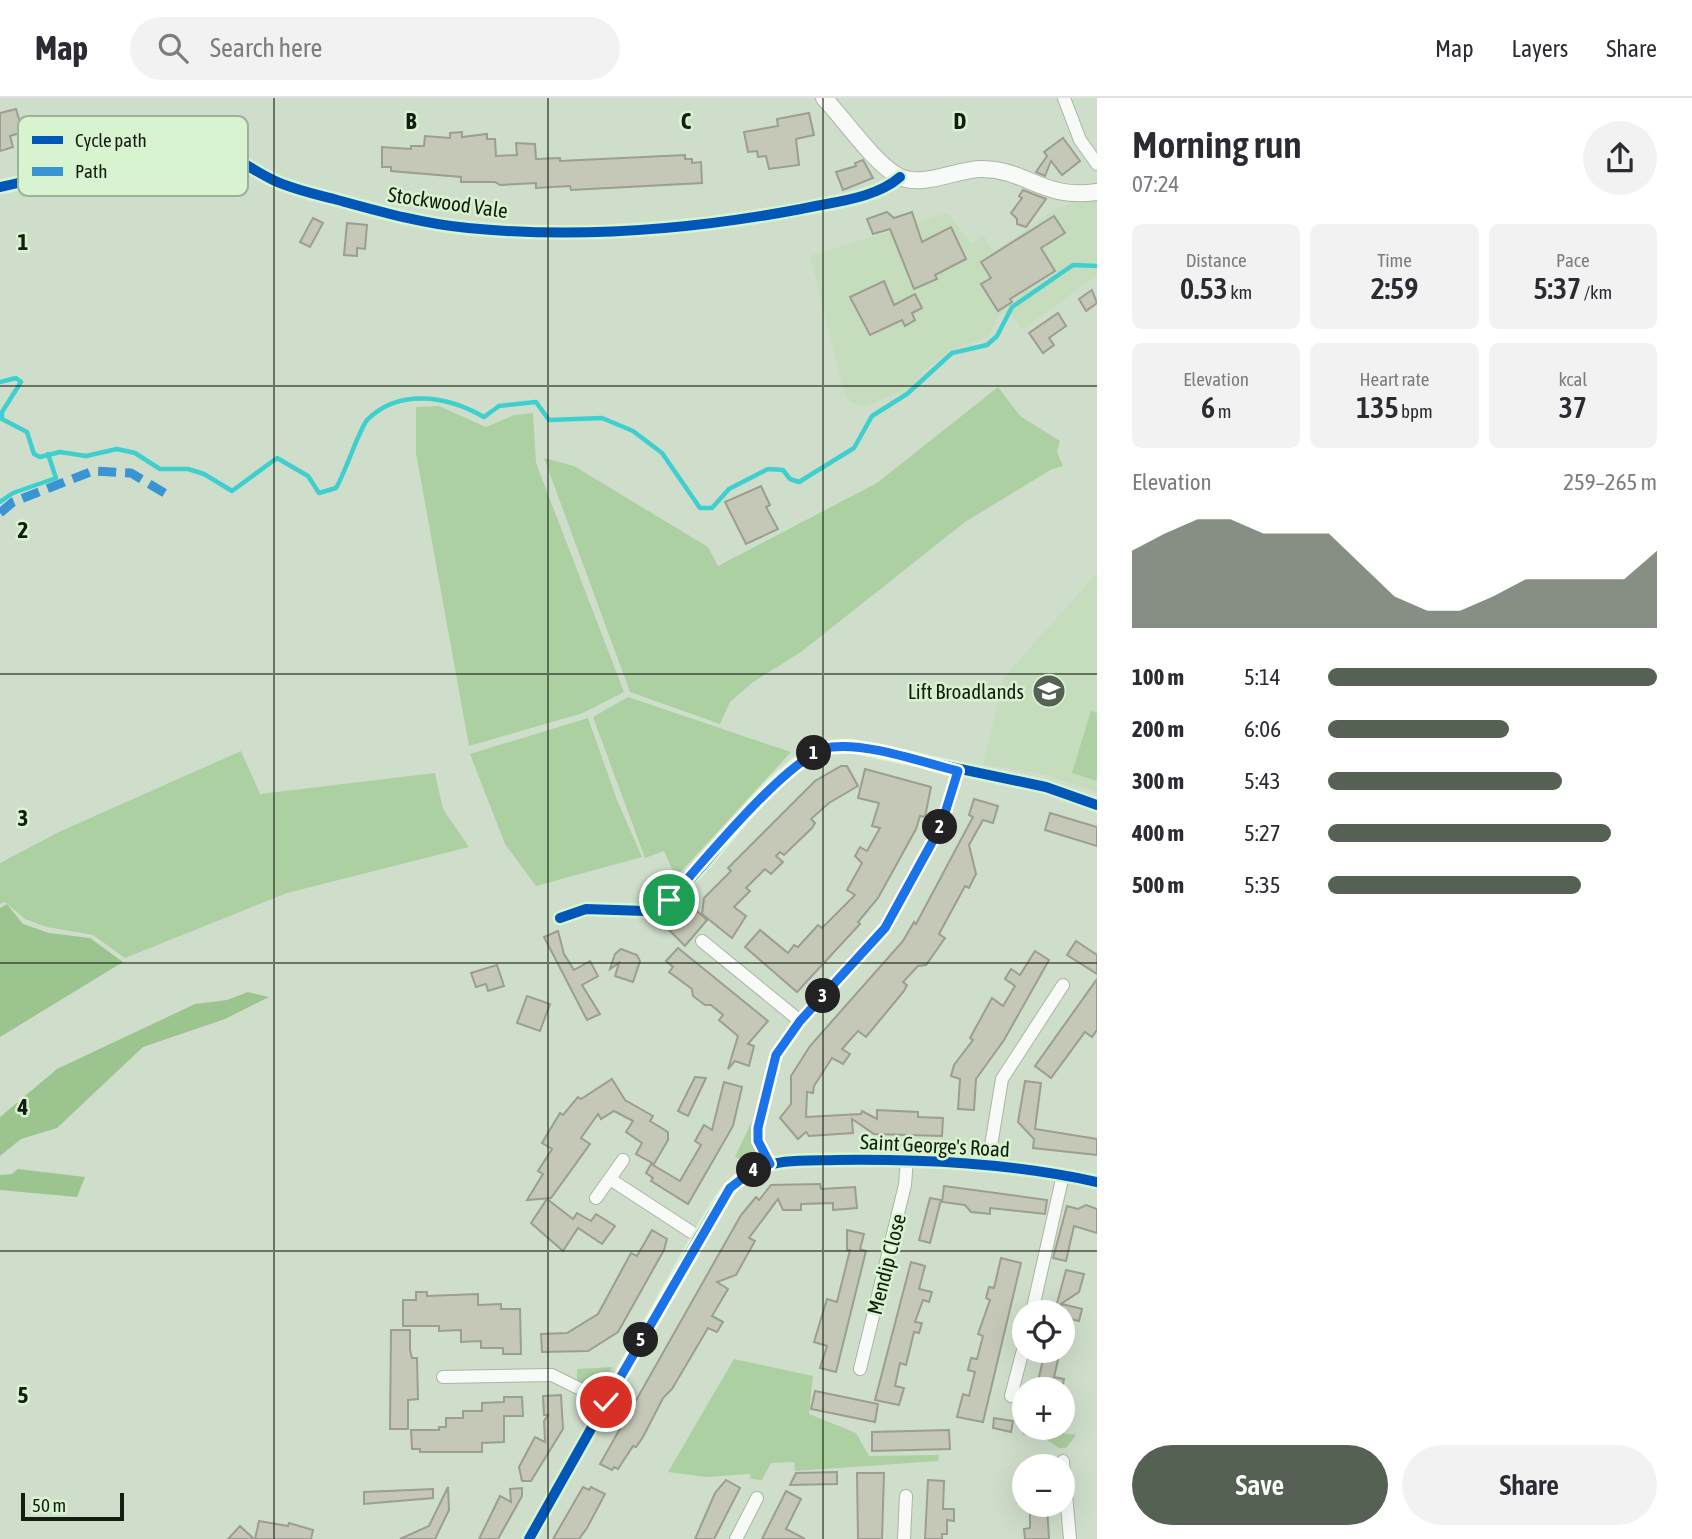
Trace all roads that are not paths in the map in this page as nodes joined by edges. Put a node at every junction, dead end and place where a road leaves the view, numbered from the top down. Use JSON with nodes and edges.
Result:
{"nodes":[{"id":1,"x":824,"y":98,"type":"edge"},
{"id":2,"x":1064,"y":98,"type":"edge"},
{"id":3,"x":1097,"y":164,"type":"edge"},
{"id":4,"x":248,"y":165,"type":"edge"},
{"id":5,"x":900,"y":177,"type":"junction"},
{"id":6,"x":18,"y":182,"type":"edge"},
{"id":7,"x":0,"y":187,"type":"edge"},
{"id":8,"x":1097,"y":192,"type":"edge"},
{"id":9,"x":958,"y":771,"type":"junction"},
{"id":10,"x":1097,"y":805,"type":"edge"},
{"id":11,"x":560,"y":918,"type":"dead end"},
{"id":12,"x":702,"y":941,"type":"dead end"},
{"id":13,"x":1063,"y":985,"type":"dead end"},
{"id":14,"x":800,"y":1021,"type":"junction"},
{"id":15,"x":907,"y":1159,"type":"junction"},
{"id":16,"x":622,"y":1160,"type":"dead end"},
{"id":17,"x":770,"y":1164,"type":"junction"},
{"id":18,"x":988,"y":1164,"type":"junction"},
{"id":19,"x":1063,"y":1175,"type":"junction"},
{"id":20,"x":610,"y":1179,"type":"junction"},
{"id":21,"x":1097,"y":1182,"type":"edge"},
{"id":22,"x":596,"y":1198,"type":"dead end"},
{"id":23,"x":699,"y":1237,"type":"junction"},
{"id":24,"x":1035,"y":1300,"type":"edge"},
{"id":25,"x":1020,"y":1363,"type":"edge"},
{"id":26,"x":860,"y":1368,"type":"dead end"},
{"id":27,"x":443,"y":1377,"type":"dead end"},
{"id":28,"x":1011,"y":1396,"type":"dead end"},
{"id":29,"x":606,"y":1402,"type":"junction"},
{"id":30,"x":906,"y":1496,"type":"dead end"},
{"id":31,"x":757,"y":1499,"type":"dead end"},
{"id":32,"x":1068,"y":1517,"type":"edge"},
{"id":33,"x":529,"y":1539,"type":"edge"},
{"id":34,"x":736,"y":1539,"type":"edge"},
{"id":35,"x":904,"y":1539,"type":"edge"},
{"id":36,"x":1070,"y":1539,"type":"edge"}],
"edges":[{"from":1,"to":5,"type":"street"},
{"from":2,"to":3,"type":"street"},
{"from":4,"to":5,"type":"street","name":"Stockwood Vale"},
{"from":5,"to":8,"type":"street","name":"Stockwood Vale"},
{"from":6,"to":7,"type":"street","name":"Stockwood Vale"},
{"from":9,"to":10,"type":"street"},
{"from":9,"to":11,"type":"street"},
{"from":9,"to":14,"type":"street"},
{"from":12,"to":14,"type":"street"},
{"from":13,"to":18,"type":"street"},
{"from":14,"to":17,"type":"street"},
{"from":15,"to":17,"type":"street","name":"Saint George's Road"},
{"from":15,"to":18,"type":"street","name":"Saint George's Road"},
{"from":15,"to":26,"type":"street","name":"Mendip Close"},
{"from":16,"to":20,"type":"street"},
{"from":17,"to":23,"type":"street"},
{"from":18,"to":19,"type":"street","name":"Saint George's Road"},
{"from":19,"to":21,"type":"street","name":"Saint George's Road"},
{"from":19,"to":24,"type":"street"},
{"from":20,"to":22,"type":"street"},
{"from":20,"to":23,"type":"street"},
{"from":23,"to":29,"type":"street"},
{"from":25,"to":28,"type":"street"},
{"from":27,"to":29,"type":"street"},
{"from":29,"to":33,"type":"street"},
{"from":30,"to":35,"type":"street"},
{"from":31,"to":34,"type":"street"},
{"from":32,"to":36,"type":"street"}]}
